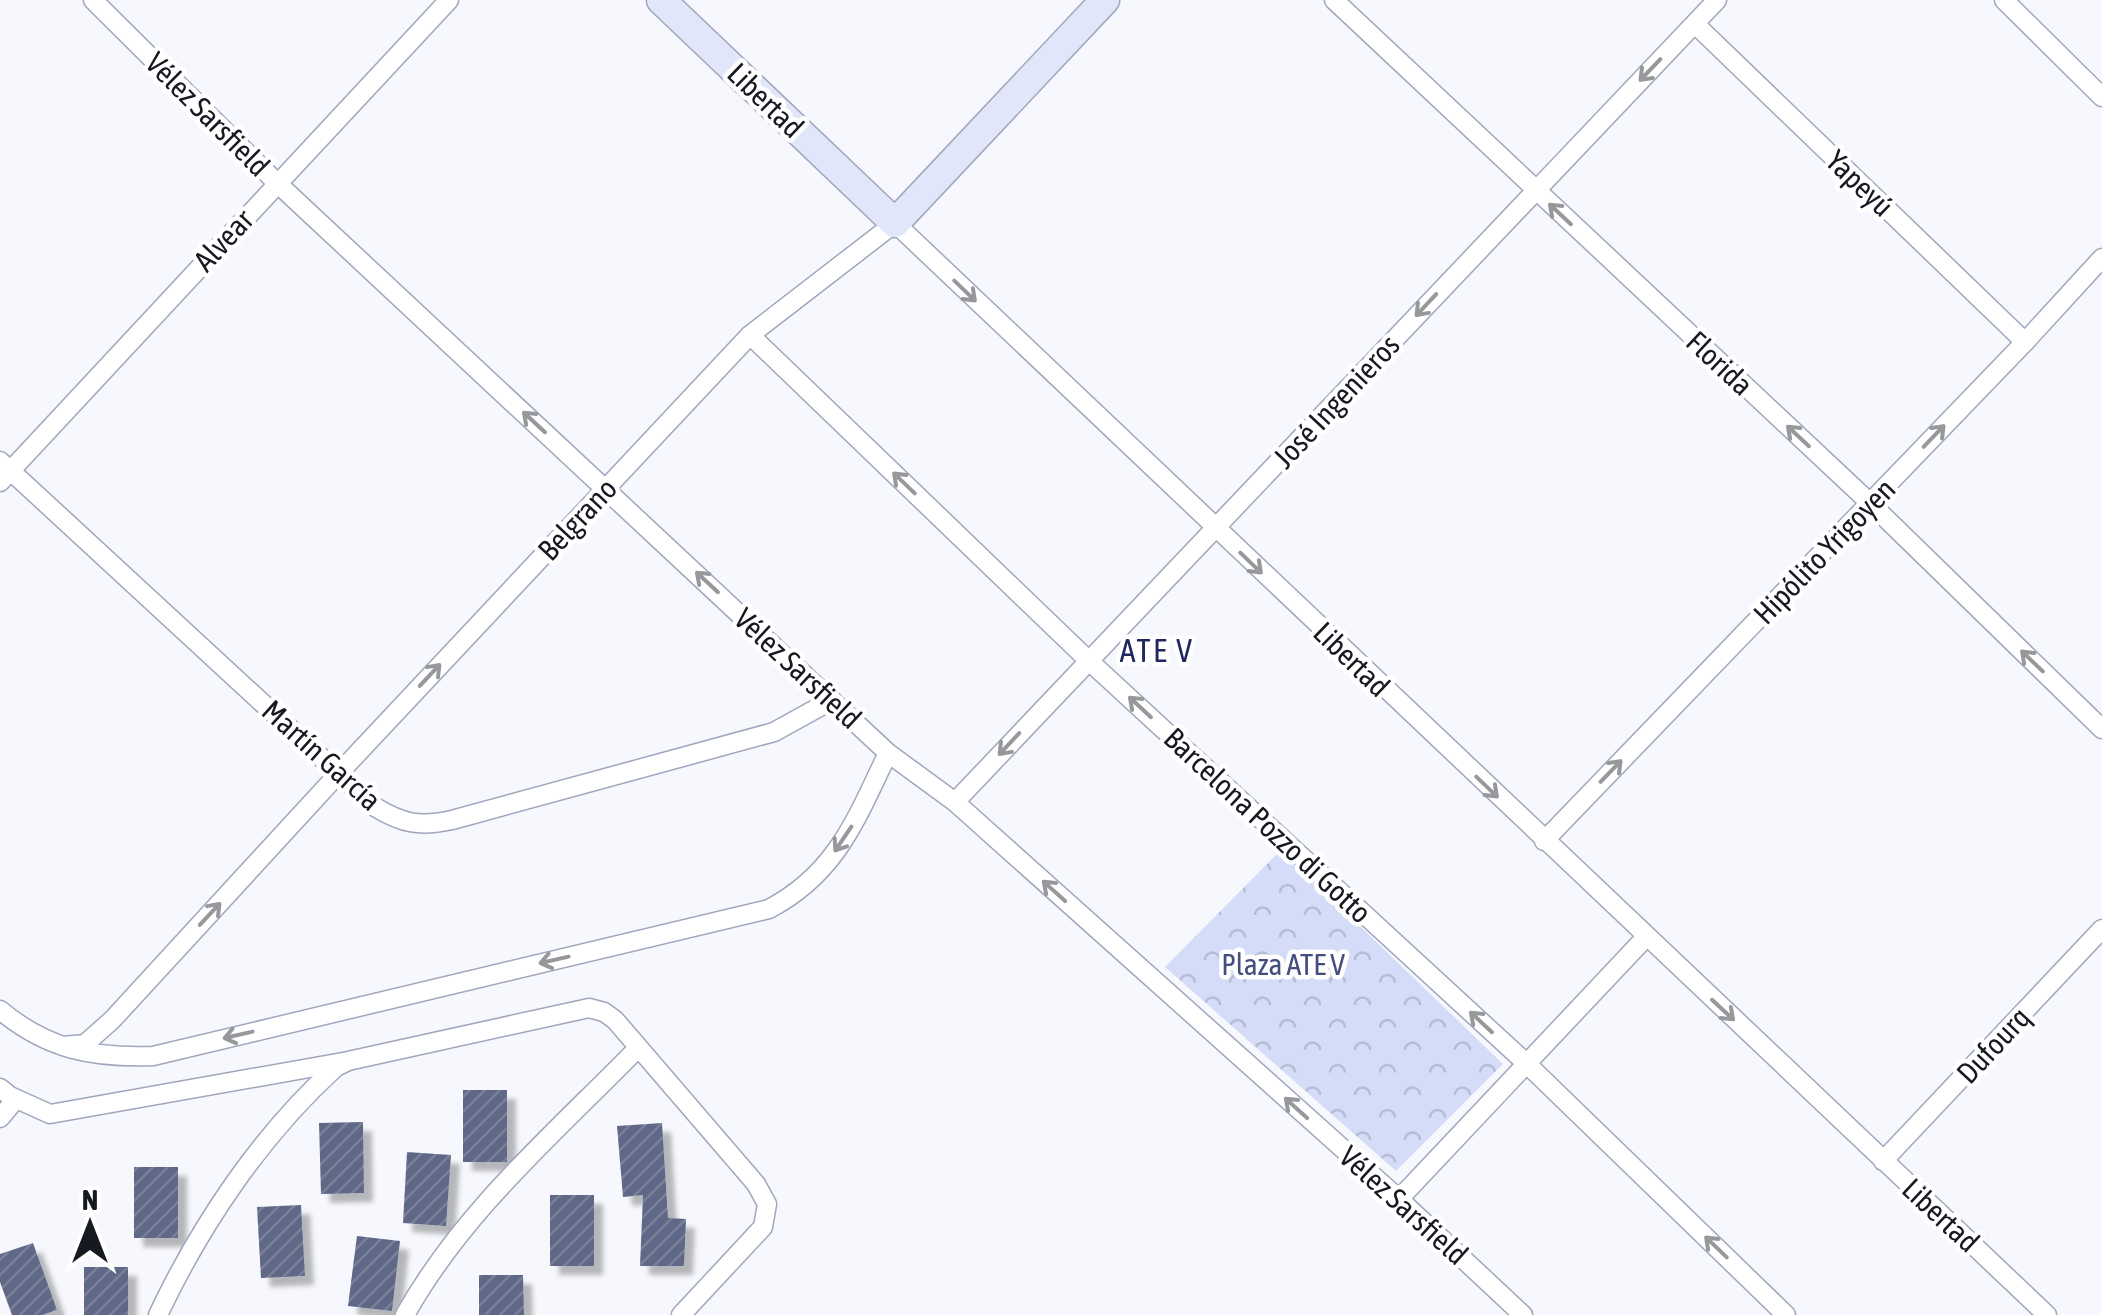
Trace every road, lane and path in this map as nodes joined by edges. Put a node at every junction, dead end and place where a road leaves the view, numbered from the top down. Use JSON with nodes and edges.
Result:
{"nodes":[{"id":1,"x":93,"y":0,"type":"edge"},
{"id":2,"x":450,"y":0,"type":"edge"},
{"id":3,"x":660,"y":0,"type":"edge"},
{"id":4,"x":1105,"y":0,"type":"edge"},
{"id":5,"x":1334,"y":0,"type":"edge"},
{"id":6,"x":1718,"y":0,"type":"edge"},
{"id":7,"x":2004,"y":0,"type":"edge"},
{"id":8,"x":1695,"y":24,"type":"junction"},
{"id":9,"x":2102,"y":97,"type":"edge"},
{"id":10,"x":276,"y":182,"type":"junction"},
{"id":11,"x":1534,"y":190,"type":"junction"},
{"id":12,"x":895,"y":224,"type":"junction"},
{"id":13,"x":2102,"y":258,"type":"edge"},
{"id":14,"x":750,"y":335,"type":"junction"},
{"id":15,"x":2025,"y":342,"type":"junction"},
{"id":16,"x":3,"y":471,"type":"edge"},
{"id":17,"x":606,"y":488,"type":"junction"},
{"id":18,"x":1870,"y":503,"type":"junction"},
{"id":19,"x":1215,"y":529,"type":"junction"},
{"id":20,"x":1088,"y":660,"type":"junction"},
{"id":21,"x":832,"y":700,"type":"junction"},
{"id":22,"x":2102,"y":729,"type":"edge"},
{"id":23,"x":888,"y":753,"type":"junction"},
{"id":24,"x":340,"y":772,"type":"junction"},
{"id":25,"x":955,"y":802,"type":"junction"},
{"id":26,"x":1544,"y":841,"type":"junction"},
{"id":27,"x":2102,"y":929,"type":"edge"},
{"id":28,"x":1646,"y":937,"type":"junction"},
{"id":29,"x":0,"y":1010,"type":"edge"},
{"id":30,"x":63,"y":1046,"type":"junction"},
{"id":31,"x":638,"y":1048,"type":"junction"},
{"id":32,"x":348,"y":1060,"type":"junction"},
{"id":33,"x":1528,"y":1064,"type":"junction"},
{"id":34,"x":0,"y":1088,"type":"edge"},
{"id":35,"x":16,"y":1099,"type":"junction"},
{"id":36,"x":0,"y":1118,"type":"edge"},
{"id":37,"x":1883,"y":1160,"type":"junction"},
{"id":38,"x":1399,"y":1199,"type":"junction"},
{"id":39,"x":158,"y":1315,"type":"edge"},
{"id":40,"x":405,"y":1315,"type":"edge"},
{"id":41,"x":681,"y":1315,"type":"edge"},
{"id":42,"x":1523,"y":1315,"type":"edge"},
{"id":43,"x":1786,"y":1315,"type":"edge"},
{"id":44,"x":2047,"y":1315,"type":"edge"}],
"edges":[{"from":1,"to":10,"type":"street","name":"Vélez Sarsfield"},
{"from":2,"to":10,"type":"street","name":"Alvear"},
{"from":3,"to":12,"type":"main road","name":"Libertad"},
{"from":4,"to":12,"type":"main road","name":"Belgrano"},
{"from":5,"to":11,"type":"street","name":"Florida"},
{"from":6,"to":8,"type":"street","name":"José Ingenieros"},
{"from":7,"to":9,"type":"street"},
{"from":8,"to":11,"type":"street","name":"José Ingenieros","one_way":true},
{"from":8,"to":15,"type":"street","name":"Yapeyú"},
{"from":10,"to":16,"type":"street","name":"Alvear"},
{"from":17,"to":10,"type":"street","name":"Vélez Sarsfield","one_way":true},
{"from":18,"to":11,"type":"street","name":"Florida","one_way":true},
{"from":11,"to":19,"type":"street","name":"José Ingenieros","one_way":true},
{"from":12,"to":14,"type":"street","name":"Belgrano"},
{"from":12,"to":19,"type":"street","name":"Libertad","one_way":true},
{"from":13,"to":15,"type":"street","name":"Hipólito Yrigoyen"},
{"from":14,"to":17,"type":"street","name":"Belgrano"},
{"from":20,"to":14,"type":"street","name":"Barcelona Pozzo di Gotto","one_way":true},
{"from":18,"to":15,"type":"street","name":"Hipólito Yrigoyen","one_way":true},
{"from":16,"to":24,"type":"street","name":"Martín García"},
{"from":21,"to":17,"type":"street","name":"Vélez Sarsfield","one_way":true},
{"from":24,"to":17,"type":"street","name":"Belgrano","one_way":true},
{"from":22,"to":18,"type":"street","name":"Florida","one_way":true},
{"from":26,"to":18,"type":"street","name":"Hipólito Yrigoyen","one_way":true},
{"from":19,"to":20,"type":"street","name":"José Ingenieros"},
{"from":19,"to":26,"type":"street","name":"Libertad","one_way":true},
{"from":20,"to":25,"type":"street","name":"José Ingenieros","one_way":true},
{"from":33,"to":20,"type":"street","name":"Barcelona Pozzo di Gotto","one_way":true},
{"from":21,"to":23,"type":"street","name":"Vélez Sarsfield"},
{"from":21,"to":24,"type":"street","name":"Martín García"},
{"from":23,"to":25,"type":"street","name":"Vélez Sarsfield"},
{"from":23,"to":30,"type":"street","one_way":true},
{"from":30,"to":24,"type":"street","name":"Belgrano","one_way":true},
{"from":38,"to":25,"type":"street","name":"Vélez Sarsfield","one_way":true},
{"from":26,"to":28,"type":"street","name":"Libertad"},
{"from":27,"to":37,"type":"street","name":"Dufourq"},
{"from":28,"to":33,"type":"street"},
{"from":28,"to":37,"type":"street","name":"Libertad","one_way":true},
{"from":29,"to":30,"type":"street"},
{"from":31,"to":32,"type":"street"},
{"from":31,"to":40,"type":"street"},
{"from":31,"to":41,"type":"street"},
{"from":32,"to":35,"type":"street"},
{"from":32,"to":39,"type":"street"},
{"from":33,"to":38,"type":"street"},
{"from":43,"to":33,"type":"street","name":"Barcelona Pozzo di Gotto","one_way":true},
{"from":34,"to":35,"type":"street"},
{"from":35,"to":36,"type":"street"},
{"from":37,"to":44,"type":"street","name":"Libertad"},
{"from":38,"to":42,"type":"street","name":"Vélez Sarsfield"}]}
